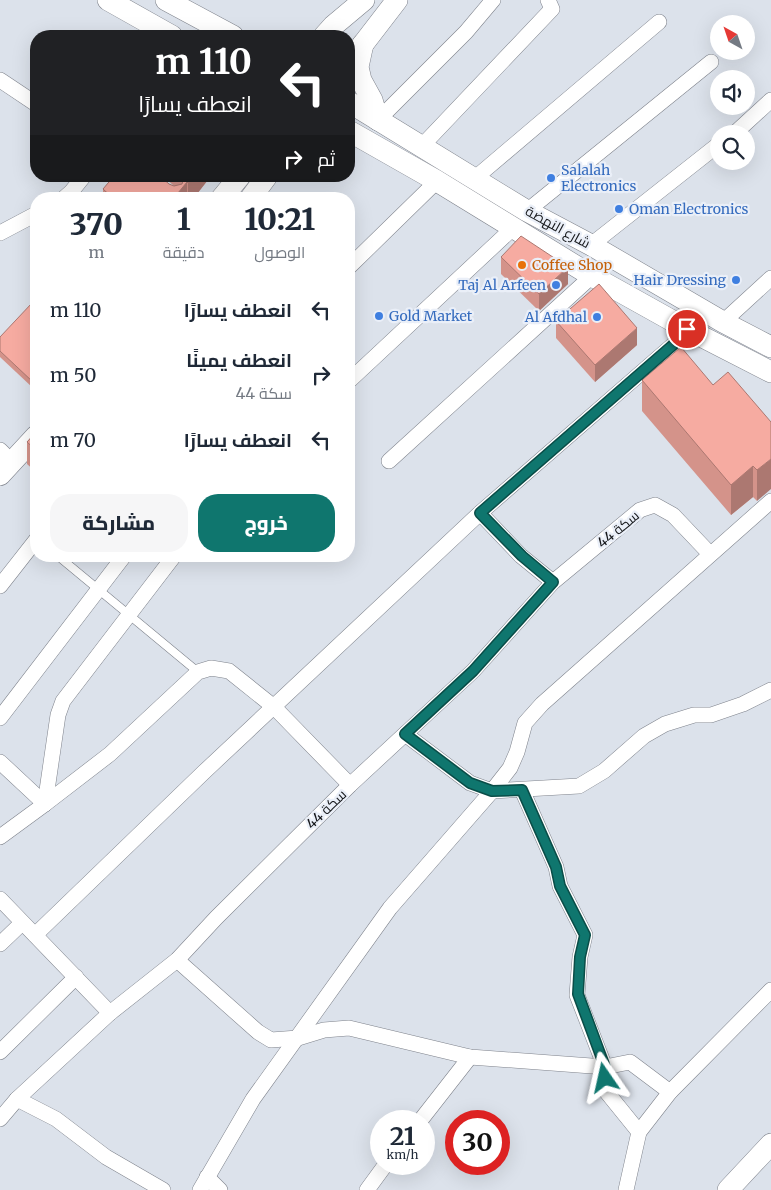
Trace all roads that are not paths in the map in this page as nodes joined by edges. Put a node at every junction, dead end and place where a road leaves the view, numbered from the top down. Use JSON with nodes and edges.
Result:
{"nodes":[{"id":1,"x":108,"y":0,"type":"edge"},
{"id":2,"x":166,"y":0,"type":"edge"},
{"id":3,"x":364,"y":0,"type":"edge"},
{"id":4,"x":397,"y":0,"type":"edge"},
{"id":5,"x":493,"y":0,"type":"edge"},
{"id":6,"x":548,"y":0,"type":"edge"},
{"id":7,"x":659,"y":22,"type":"dead end"},
{"id":8,"x":161,"y":30,"type":"edge"},
{"id":9,"x":222,"y":30,"type":"edge"},
{"id":10,"x":329,"y":30,"type":"edge"},
{"id":11,"x":342,"y":30,"type":"edge"},
{"id":12,"x":362,"y":44,"type":"junction"},
{"id":13,"x":355,"y":55,"type":"edge"},
{"id":14,"x":712,"y":62,"type":"dead end"},
{"id":15,"x":0,"y":80,"type":"edge"},
{"id":16,"x":30,"y":100,"type":"edge"},
{"id":17,"x":771,"y":100,"type":"edge"},
{"id":18,"x":355,"y":106,"type":"edge"},
{"id":19,"x":378,"y":120,"type":"junction"},
{"id":20,"x":744,"y":125,"type":"edge"},
{"id":21,"x":355,"y":136,"type":"edge"},
{"id":22,"x":421,"y":147,"type":"junction"},
{"id":23,"x":710,"y":150,"type":"edge"},
{"id":24,"x":474,"y":179,"type":"junction"},
{"id":25,"x":437,"y":181,"type":"junction"},
{"id":26,"x":79,"y":182,"type":"edge"},
{"id":27,"x":235,"y":182,"type":"edge"},
{"id":28,"x":263,"y":182,"type":"edge"},
{"id":29,"x":71,"y":192,"type":"edge"},
{"id":30,"x":227,"y":192,"type":"edge"},
{"id":31,"x":255,"y":192,"type":"edge"},
{"id":32,"x":528,"y":211,"type":"junction"},
{"id":33,"x":30,"y":217,"type":"edge"},
{"id":34,"x":513,"y":228,"type":"junction"},
{"id":35,"x":0,"y":233,"type":"edge"},
{"id":36,"x":591,"y":245,"type":"junction"},
{"id":37,"x":355,"y":261,"type":"edge"},
{"id":38,"x":592,"y":276,"type":"junction"},
{"id":39,"x":771,"y":279,"type":"edge"},
{"id":40,"x":723,"y":322,"type":"junction"},
{"id":41,"x":687,"y":329,"type":"junction"},
{"id":42,"x":771,"y":347,"type":"edge"},
{"id":43,"x":771,"y":372,"type":"edge"},
{"id":44,"x":355,"y":375,"type":"edge"},
{"id":45,"x":30,"y":425,"type":"edge"},
{"id":46,"x":30,"y":443,"type":"edge"},
{"id":47,"x":1,"y":454,"type":"edge"},
{"id":48,"x":389,"y":460,"type":"dead end"},
{"id":49,"x":0,"y":476,"type":"edge"},
{"id":50,"x":771,"y":500,"type":"edge"},
{"id":51,"x":480,"y":513,"type":"junction"},
{"id":52,"x":30,"y":548,"type":"edge"},
{"id":53,"x":710,"y":554,"type":"junction"},
{"id":54,"x":65,"y":562,"type":"edge"},
{"id":55,"x":119,"y":562,"type":"edge"},
{"id":56,"x":169,"y":562,"type":"edge"},
{"id":57,"x":553,"y":582,"type":"junction"},
{"id":58,"x":0,"y":586,"type":"edge"},
{"id":59,"x":99,"y":589,"type":"junction"},
{"id":60,"x":130,"y":614,"type":"junction"},
{"id":61,"x":198,"y":672,"type":"junction"},
{"id":62,"x":771,"y":690,"type":"edge"},
{"id":63,"x":274,"y":706,"type":"junction"},
{"id":64,"x":0,"y":718,"type":"edge"},
{"id":65,"x":405,"y":734,"type":"junction"},
{"id":66,"x":0,"y":762,"type":"edge"},
{"id":67,"x":350,"y":785,"type":"junction"},
{"id":68,"x":522,"y":790,"type":"junction"},
{"id":69,"x":492,"y":791,"type":"junction"},
{"id":70,"x":45,"y":804,"type":"junction"},
{"id":71,"x":0,"y":837,"type":"edge"},
{"id":72,"x":0,"y":899,"type":"edge"},
{"id":73,"x":22,"y":923,"type":"junction"},
{"id":74,"x":35,"y":935,"type":"junction"},
{"id":75,"x":0,"y":944,"type":"edge"},
{"id":76,"x":176,"y":960,"type":"junction"},
{"id":77,"x":76,"y":977,"type":"junction"},
{"id":78,"x":771,"y":990,"type":"edge"},
{"id":79,"x":110,"y":1013,"type":"junction"},
{"id":80,"x":298,"y":1038,"type":"junction"},
{"id":81,"x":0,"y":1052,"type":"edge"},
{"id":82,"x":470,"y":1057,"type":"junction"},
{"id":83,"x":605,"y":1067,"type":"junction"},
{"id":84,"x":670,"y":1092,"type":"junction"},
{"id":85,"x":17,"y":1099,"type":"junction"},
{"id":86,"x":429,"y":1110,"type":"edge"},
{"id":87,"x":0,"y":1119,"type":"edge"},
{"id":88,"x":639,"y":1132,"type":"junction"},
{"id":89,"x":771,"y":1144,"type":"edge"},
{"id":90,"x":378,"y":1175,"type":"edge"},
{"id":91,"x":203,"y":1184,"type":"edge"},
{"id":92,"x":162,"y":1190,"type":"edge"},
{"id":93,"x":220,"y":1190,"type":"edge"},
{"id":94,"x":367,"y":1190,"type":"edge"},
{"id":95,"x":626,"y":1190,"type":"edge"},
{"id":96,"x":728,"y":1190,"type":"edge"}],
"edges":[{"from":1,"to":8,"type":"main road"},
{"from":2,"to":9,"type":"main road"},
{"from":3,"to":10,"type":"main road"},
{"from":3,"to":11,"type":"main road"},
{"from":4,"to":12,"type":"main road"},
{"from":5,"to":19,"type":"street"},
{"from":6,"to":22,"type":"street"},
{"from":7,"to":24,"type":"street"},
{"from":12,"to":13,"type":"main road"},
{"from":12,"to":19,"type":"main road"},
{"from":14,"to":32,"type":"street"},
{"from":15,"to":16,"type":"street"},
{"from":17,"to":20,"type":"street"},
{"from":18,"to":19,"type":"main road","name":"شارع النهضة"},
{"from":19,"to":22,"type":"main road","name":"شارع النهضة"},
{"from":21,"to":25,"type":"main road","name":"شارع النهضة"},
{"from":22,"to":24,"type":"main road","name":"شارع النهضة"},
{"from":23,"to":36,"type":"street"},
{"from":24,"to":32,"type":"main road","name":"شارع النهضة"},
{"from":25,"to":34,"type":"main road","name":"شارع النهضة"},
{"from":25,"to":37,"type":"street"},
{"from":26,"to":29,"type":"street"},
{"from":27,"to":30,"type":"main road"},
{"from":28,"to":31,"type":"main road"},
{"from":32,"to":36,"type":"main road","name":"شارع النهضة"},
{"from":33,"to":35,"type":"street"},
{"from":34,"to":38,"type":"main road","name":"شارع النهضة"},
{"from":34,"to":44,"type":"street"},
{"from":36,"to":40,"type":"main road","name":"شارع النهضة"},
{"from":38,"to":41,"type":"main road","name":"شارع النهضة"},
{"from":38,"to":48,"type":"street"},
{"from":39,"to":40,"type":"street"},
{"from":40,"to":42,"type":"main road","name":"شارع النهضة"},
{"from":41,"to":43,"type":"main road","name":"شارع النهضة"},
{"from":41,"to":51,"type":"street"},
{"from":45,"to":47,"type":"main road"},
{"from":46,"to":49,"type":"main road"},
{"from":50,"to":53,"type":"street"},
{"from":51,"to":57,"type":"street"},
{"from":51,"to":63,"type":"street"},
{"from":52,"to":58,"type":"street"},
{"from":53,"to":57,"type":"street","name":"سكة 44"},
{"from":53,"to":69,"type":"street"},
{"from":54,"to":59,"type":"lane"},
{"from":55,"to":59,"type":"street"},
{"from":56,"to":60,"type":"street"},
{"from":57,"to":65,"type":"street","name":"سكة 44"},
{"from":59,"to":60,"type":"lane"},
{"from":59,"to":64,"type":"street"},
{"from":60,"to":61,"type":"lane"},
{"from":60,"to":70,"type":"street"},
{"from":61,"to":63,"type":"street"},
{"from":61,"to":70,"type":"street"},
{"from":62,"to":68,"type":"street"},
{"from":63,"to":67,"type":"street"},
{"from":63,"to":74,"type":"street"},
{"from":65,"to":67,"type":"street","name":"سكة 44"},
{"from":65,"to":69,"type":"street"},
{"from":66,"to":70,"type":"street"},
{"from":67,"to":76,"type":"street","name":"سكة 44"},
{"from":68,"to":69,"type":"street"},
{"from":68,"to":83,"type":"street"},
{"from":69,"to":80,"type":"street"},
{"from":70,"to":71,"type":"street"},
{"from":72,"to":73,"type":"street"},
{"from":73,"to":74,"type":"street"},
{"from":73,"to":75,"type":"street"},
{"from":74,"to":77,"type":"street"},
{"from":76,"to":79,"type":"street","name":"سكة 44"},
{"from":76,"to":80,"type":"street"},
{"from":77,"to":79,"type":"street"},
{"from":77,"to":81,"type":"street"},
{"from":78,"to":84,"type":"street"},
{"from":79,"to":85,"type":"street","name":"سكة 44"},
{"from":80,"to":82,"type":"street"},
{"from":80,"to":91,"type":"street"},
{"from":82,"to":83,"type":"street"},
{"from":82,"to":86,"type":"street"},
{"from":83,"to":84,"type":"street"},
{"from":83,"to":88,"type":"street"},
{"from":84,"to":88,"type":"street"},
{"from":85,"to":87,"type":"street","name":"سكة 44"},
{"from":85,"to":92,"type":"street"},
{"from":88,"to":95,"type":"street"},
{"from":89,"to":96,"type":"main road"},
{"from":90,"to":94,"type":"street"},
{"from":91,"to":93,"type":"street"}]}
